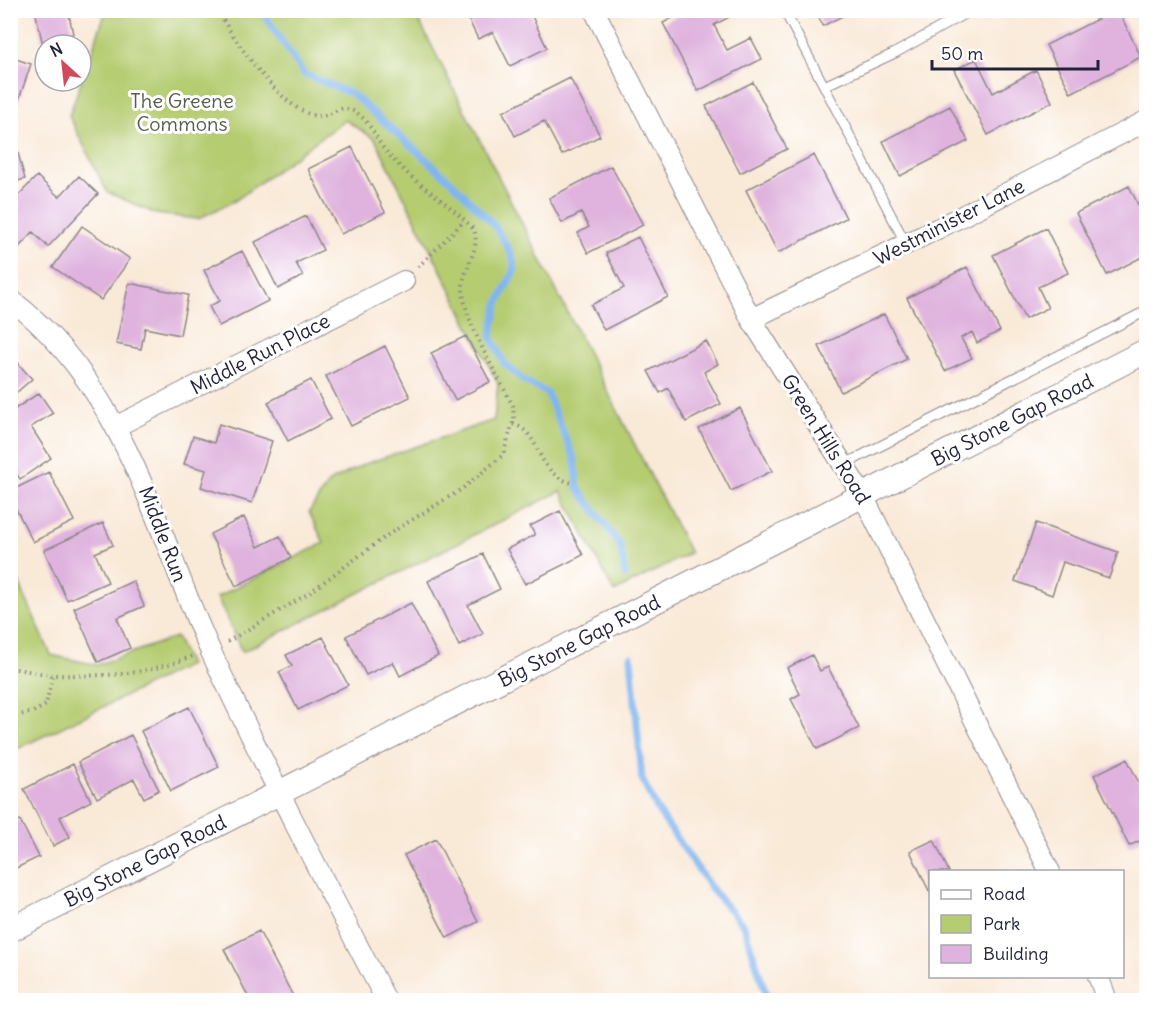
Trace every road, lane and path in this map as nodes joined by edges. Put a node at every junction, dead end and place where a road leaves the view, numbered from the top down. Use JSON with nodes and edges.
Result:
{"nodes":[{"id":1,"x":217,"y":10,"type":"edge"},
{"id":2,"x":784,"y":10,"type":"edge"},
{"id":3,"x":971,"y":10,"type":"edge"},
{"id":4,"x":599,"y":12,"type":"edge"},
{"id":5,"x":824,"y":86,"type":"junction"},
{"id":6,"x":1146,"y":121,"type":"edge"},
{"id":7,"x":464,"y":221,"type":"junction"},
{"id":8,"x":906,"y":244,"type":"junction"},
{"id":9,"x":404,"y":281,"type":"joint"},
{"id":10,"x":10,"y":299,"type":"edge"},
{"id":11,"x":1146,"y":311,"type":"edge"},
{"id":12,"x":751,"y":319,"type":"junction"},
{"id":13,"x":1146,"y":351,"type":"edge"},
{"id":14,"x":513,"y":424,"type":"junction"},
{"id":15,"x":117,"y":426,"type":"junction"},
{"id":16,"x":843,"y":465,"type":"junction"},
{"id":17,"x":573,"y":483,"type":"dead end"},
{"id":18,"x":863,"y":496,"type":"junction"},
{"id":19,"x":210,"y":650,"type":"junction"},
{"id":20,"x":10,"y":668,"type":"edge"},
{"id":21,"x":52,"y":675,"type":"junction"},
{"id":22,"x":10,"y":717,"type":"edge"},
{"id":23,"x":278,"y":794,"type":"junction"},
{"id":24,"x":1049,"y":870,"type":"edge"},
{"id":25,"x":10,"y":930,"type":"edge"},
{"id":26,"x":1099,"y":978,"type":"edge"},
{"id":27,"x":386,"y":1000,"type":"edge"},
{"id":28,"x":1107,"y":1000,"type":"edge"}],
"edges":[{"from":1,"to":7,"type":"path"},
{"from":2,"to":5,"type":"lane"},
{"from":3,"to":5,"type":"lane"},
{"from":4,"to":12,"type":"street","name":"Green Hills Road"},
{"from":5,"to":8,"type":"lane"},
{"from":6,"to":8,"type":"street","name":"Westminister Lane"},
{"from":7,"to":9,"type":"path"},
{"from":7,"to":14,"type":"path"},
{"from":8,"to":12,"type":"street","name":"Westminister Lane"},
{"from":9,"to":15,"type":"street","name":"Middle Run Place"},
{"from":10,"to":15,"type":"street","name":"Middle Run"},
{"from":11,"to":16,"type":"lane"},
{"from":12,"to":16,"type":"street","name":"Green Hills Road"},
{"from":13,"to":18,"type":"street","name":"Big Stone Gap Road"},
{"from":14,"to":17,"type":"path"},
{"from":14,"to":19,"type":"path"},
{"from":15,"to":19,"type":"street","name":"Middle Run"},
{"from":16,"to":18,"type":"street","name":"Green Hills Road"},
{"from":18,"to":23,"type":"street","name":"Big Stone Gap Road"},
{"from":18,"to":24,"type":"street","name":"Green Hills Road"},
{"from":19,"to":21,"type":"path"},
{"from":19,"to":23,"type":"street","name":"Middle Run"},
{"from":20,"to":21,"type":"path"},
{"from":21,"to":22,"type":"path"},
{"from":23,"to":25,"type":"street","name":"Big Stone Gap Road"},
{"from":23,"to":27,"type":"street","name":"Middle Run"},
{"from":26,"to":28,"type":"street"}]}
